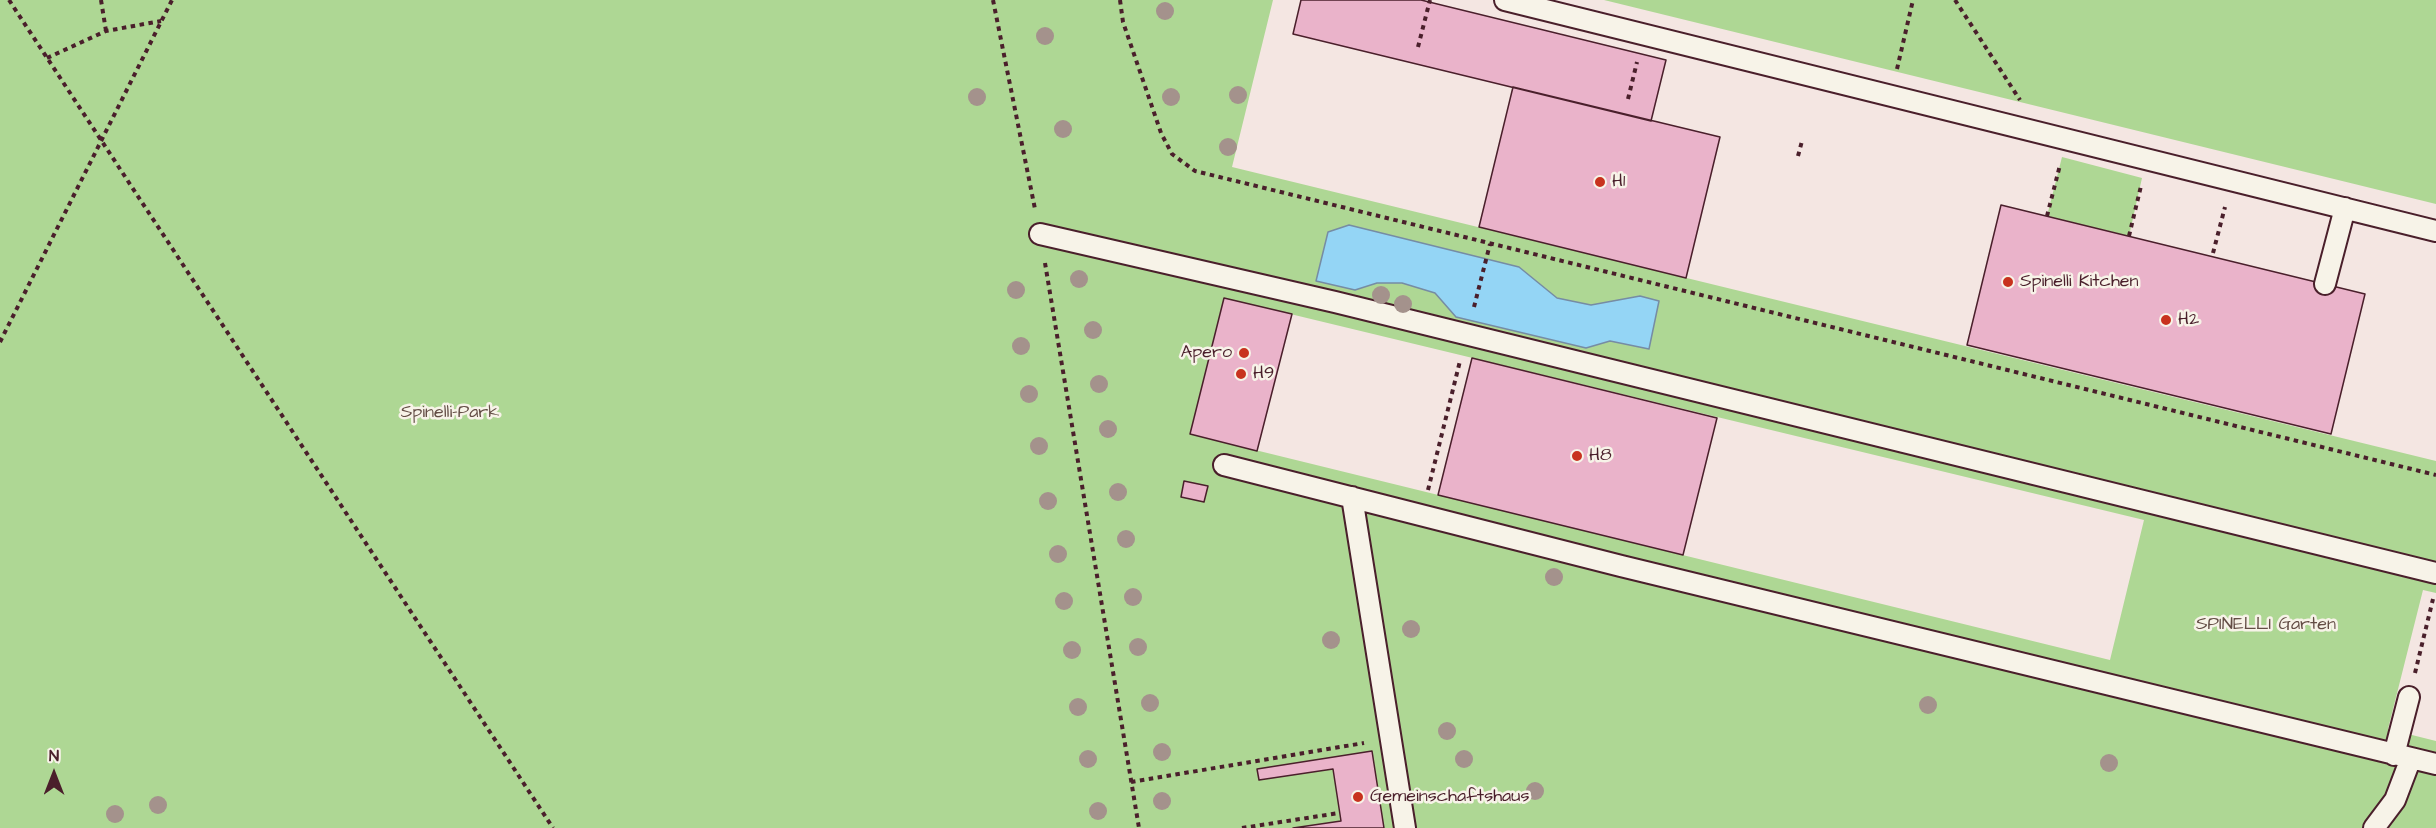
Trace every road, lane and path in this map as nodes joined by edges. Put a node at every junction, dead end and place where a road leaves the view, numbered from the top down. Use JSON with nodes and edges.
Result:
{"nodes":[{"id":1,"x":9,"y":0,"type":"edge"},
{"id":2,"x":101,"y":0,"type":"edge"},
{"id":3,"x":172,"y":0,"type":"edge"},
{"id":4,"x":993,"y":0,"type":"edge"},
{"id":5,"x":1120,"y":0,"type":"edge"},
{"id":6,"x":1430,"y":0,"type":"edge"},
{"id":7,"x":1505,"y":0,"type":"edge"},
{"id":8,"x":1913,"y":0,"type":"edge"},
{"id":9,"x":1955,"y":0,"type":"edge"},
{"id":10,"x":161,"y":21,"type":"junction"},
{"id":11,"x":106,"y":31,"type":"junction"},
{"id":12,"x":1418,"y":47,"type":"dead end"},
{"id":13,"x":47,"y":58,"type":"junction"},
{"id":14,"x":1634,"y":75,"type":"dead end"},
{"id":15,"x":1891,"y":97,"type":"junction"},
{"id":16,"x":1628,"y":99,"type":"dead end"},
{"id":17,"x":2032,"y":130,"type":"junction"},
{"id":18,"x":101,"y":138,"type":"junction"},
{"id":19,"x":2067,"y":139,"type":"junction"},
{"id":20,"x":1802,"y":141,"type":"dead end"},
{"id":21,"x":1798,"y":156,"type":"dead end"},
{"id":22,"x":2146,"y":159,"type":"junction"},
{"id":23,"x":2232,"y":180,"type":"junction"},
{"id":24,"x":2345,"y":208,"type":"junction"},
{"id":25,"x":2047,"y":216,"type":"dead end"},
{"id":26,"x":2436,"y":231,"type":"edge"},
{"id":27,"x":1040,"y":234,"type":"junction"},
{"id":28,"x":2129,"y":236,"type":"dead end"},
{"id":29,"x":1490,"y":244,"type":"junction"},
{"id":30,"x":2213,"y":253,"type":"dead end"},
{"id":31,"x":2325,"y":284,"type":"dead end"},
{"id":32,"x":1467,"y":335,"type":"junction"},
{"id":33,"x":0,"y":342,"type":"edge"},
{"id":34,"x":1224,"y":465,"type":"dead end"},
{"id":35,"x":2436,"y":475,"type":"edge"},
{"id":36,"x":1352,"y":497,"type":"junction"},
{"id":37,"x":1422,"y":515,"type":"junction"},
{"id":38,"x":2436,"y":573,"type":"edge"},
{"id":39,"x":2436,"y":588,"type":"edge"},
{"id":40,"x":2409,"y":697,"type":"joint"},
{"id":41,"x":1392,"y":738,"type":"junction"},
{"id":42,"x":2402,"y":757,"type":"junction"},
{"id":43,"x":2436,"y":764,"type":"edge"},
{"id":44,"x":1131,"y":782,"type":"junction"},
{"id":45,"x":1339,"y":813,"type":"dead end"},
{"id":46,"x":553,"y":828,"type":"edge"},
{"id":47,"x":1139,"y":828,"type":"edge"},
{"id":48,"x":1242,"y":828,"type":"edge"},
{"id":49,"x":1406,"y":828,"type":"edge"},
{"id":50,"x":2374,"y":828,"type":"edge"}],
"edges":[{"from":1,"to":13,"type":"path"},
{"from":2,"to":11,"type":"path"},
{"from":3,"to":10,"type":"path"},
{"from":4,"to":27,"type":"path"},
{"from":5,"to":29,"type":"path"},
{"from":6,"to":12,"type":"path"},
{"from":7,"to":15,"type":"lane"},
{"from":8,"to":15,"type":"path"},
{"from":9,"to":17,"type":"path"},
{"from":10,"to":11,"type":"path"},
{"from":10,"to":18,"type":"path"},
{"from":11,"to":13,"type":"path"},
{"from":13,"to":18,"type":"path"},
{"from":14,"to":16,"type":"path"},
{"from":15,"to":17,"type":"lane"},
{"from":17,"to":19,"type":"lane"},
{"from":18,"to":33,"type":"path"},
{"from":18,"to":46,"type":"path"},
{"from":19,"to":22,"type":"lane"},
{"from":19,"to":25,"type":"path"},
{"from":20,"to":21,"type":"path"},
{"from":22,"to":23,"type":"lane"},
{"from":22,"to":28,"type":"path"},
{"from":23,"to":24,"type":"lane"},
{"from":23,"to":30,"type":"path"},
{"from":24,"to":26,"type":"lane"},
{"from":24,"to":31,"type":"lane"},
{"from":27,"to":32,"type":"lane"},
{"from":27,"to":44,"type":"path"},
{"from":29,"to":32,"type":"path"},
{"from":29,"to":35,"type":"path"},
{"from":32,"to":37,"type":"path"},
{"from":32,"to":38,"type":"lane"},
{"from":34,"to":36,"type":"lane"},
{"from":36,"to":37,"type":"lane"},
{"from":36,"to":41,"type":"lane"},
{"from":37,"to":42,"type":"lane"},
{"from":39,"to":40,"type":"path"},
{"from":40,"to":42,"type":"lane"},
{"from":41,"to":44,"type":"path"},
{"from":41,"to":49,"type":"lane"},
{"from":42,"to":43,"type":"lane"},
{"from":42,"to":50,"type":"lane"},
{"from":44,"to":47,"type":"path"},
{"from":45,"to":48,"type":"path"}]}
